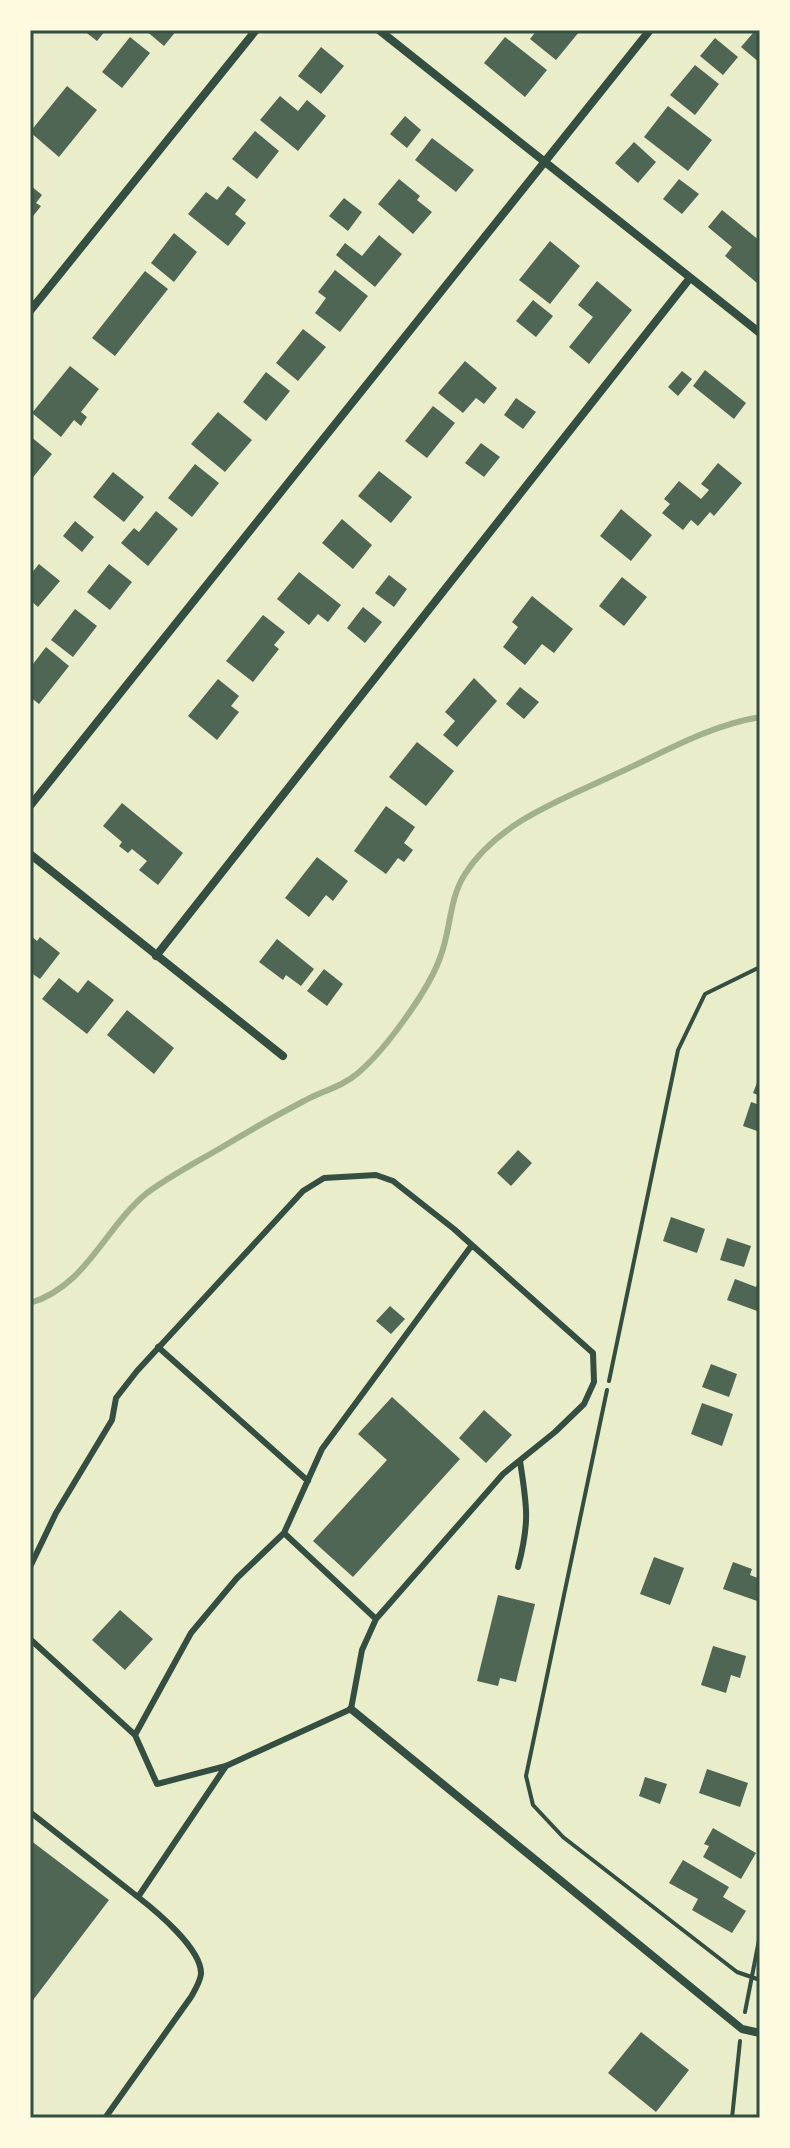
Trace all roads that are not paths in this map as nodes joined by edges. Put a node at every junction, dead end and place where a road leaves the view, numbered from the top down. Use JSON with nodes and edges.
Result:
{"nodes":[{"id":1,"x":256,"y":30,"type":"edge"},
{"id":2,"x":379,"y":30,"type":"edge"},
{"id":3,"x":650,"y":30,"type":"edge"},
{"id":4,"x":544,"y":161,"type":"junction"},
{"id":5,"x":690,"y":278,"type":"junction"},
{"id":6,"x":30,"y":311,"type":"edge"},
{"id":7,"x":760,"y":333,"type":"edge"},
{"id":8,"x":30,"y":806,"type":"edge"},
{"id":9,"x":30,"y":854,"type":"edge"},
{"id":10,"x":156,"y":956,"type":"junction"},
{"id":11,"x":283,"y":1056,"type":"dead end"},
{"id":12,"x":472,"y":1245,"type":"junction"},
{"id":13,"x":158,"y":1347,"type":"junction"},
{"id":14,"x":520,"y":1461,"type":"junction"},
{"id":15,"x":308,"y":1481,"type":"junction"},
{"id":16,"x":284,"y":1533,"type":"junction"},
{"id":17,"x":30,"y":1567,"type":"edge"},
{"id":18,"x":518,"y":1567,"type":"dead end"},
{"id":19,"x":376,"y":1619,"type":"junction"},
{"id":20,"x":30,"y":1639,"type":"edge"},
{"id":21,"x":351,"y":1709,"type":"junction"},
{"id":22,"x":135,"y":1735,"type":"junction"},
{"id":23,"x":226,"y":1766,"type":"junction"},
{"id":24,"x":30,"y":1812,"type":"edge"},
{"id":25,"x":138,"y":1897,"type":"junction"},
{"id":26,"x":760,"y":2033,"type":"edge"},
{"id":27,"x":105,"y":2118,"type":"edge"}],
"edges":[{"from":1,"to":6,"type":"street"},
{"from":2,"to":4,"type":"street"},
{"from":3,"to":4,"type":"street"},
{"from":4,"to":5,"type":"street"},
{"from":4,"to":8,"type":"street"},
{"from":5,"to":7,"type":"street"},
{"from":5,"to":10,"type":"street"},
{"from":9,"to":10,"type":"street"},
{"from":10,"to":11,"type":"street"},
{"from":12,"to":13,"type":"lane"},
{"from":12,"to":14,"type":"lane"},
{"from":12,"to":15,"type":"lane"},
{"from":13,"to":15,"type":"lane"},
{"from":13,"to":17,"type":"lane"},
{"from":14,"to":18,"type":"lane"},
{"from":14,"to":19,"type":"lane"},
{"from":15,"to":16,"type":"lane"},
{"from":16,"to":19,"type":"lane"},
{"from":16,"to":22,"type":"lane"},
{"from":19,"to":21,"type":"lane"},
{"from":20,"to":22,"type":"lane"},
{"from":21,"to":23,"type":"lane"},
{"from":21,"to":26,"type":"street"},
{"from":22,"to":23,"type":"lane"},
{"from":23,"to":25,"type":"lane"},
{"from":24,"to":25,"type":"lane"},
{"from":25,"to":27,"type":"lane"}]}
